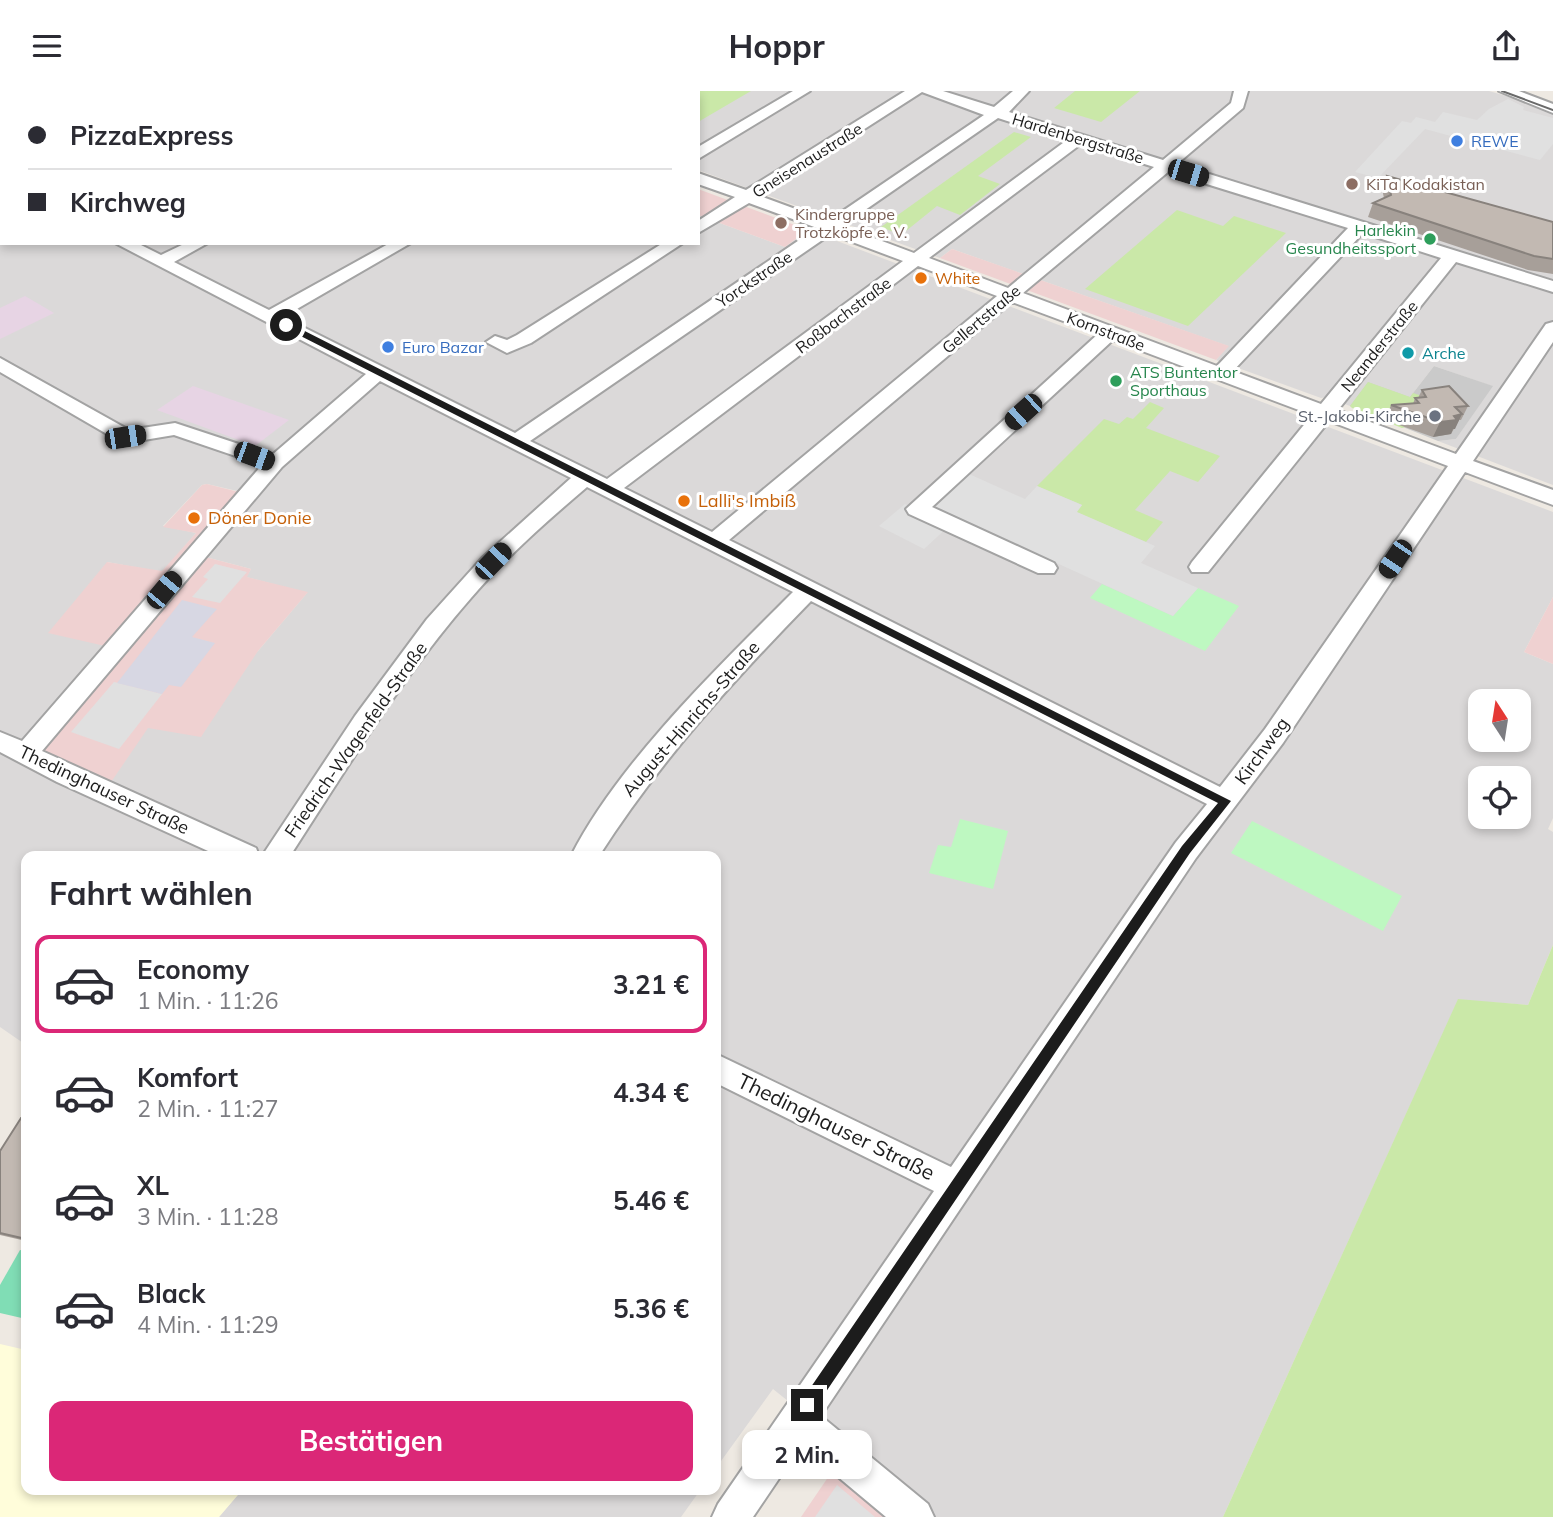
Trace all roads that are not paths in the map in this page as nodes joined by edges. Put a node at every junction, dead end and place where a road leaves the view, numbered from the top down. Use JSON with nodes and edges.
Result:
{"nodes":[{"id":1,"x":803,"y":91,"type":"edge"},
{"id":2,"x":915,"y":91,"type":"edge"},
{"id":3,"x":928,"y":91,"type":"edge"},
{"id":4,"x":1023,"y":91,"type":"edge"},
{"id":5,"x":1241,"y":91,"type":"edge"},
{"id":6,"x":1506,"y":91,"type":"edge"},
{"id":7,"x":1553,"y":109,"type":"edge"},
{"id":8,"x":998,"y":115,"type":"junction"},
{"id":9,"x":1078,"y":139,"type":"junction"},
{"id":10,"x":700,"y":153,"type":"edge"},
{"id":11,"x":1162,"y":165,"type":"junction"},
{"id":12,"x":700,"y":179,"type":"edge"},
{"id":13,"x":748,"y":197,"type":"junction"},
{"id":14,"x":1360,"y":226,"type":"junction"},
{"id":15,"x":700,"y":228,"type":"edge"},
{"id":16,"x":828,"y":228,"type":"junction"},
{"id":17,"x":127,"y":245,"type":"edge"},
{"id":18,"x":196,"y":245,"type":"edge"},
{"id":19,"x":399,"y":245,"type":"edge"},
{"id":20,"x":672,"y":245,"type":"edge"},
{"id":21,"x":1452,"y":256,"type":"junction"},
{"id":22,"x":917,"y":260,"type":"junction"},
{"id":23,"x":161,"y":263,"type":"junction"},
{"id":24,"x":1553,"y":287,"type":"edge"},
{"id":25,"x":1009,"y":295,"type":"junction"},
{"id":26,"x":269,"y":317,"type":"junction"},
{"id":27,"x":1553,"y":328,"type":"edge"},
{"id":28,"x":1110,"y":333,"type":"junction"},
{"id":29,"x":495,"y":342,"type":"dead end"},
{"id":30,"x":0,"y":364,"type":"edge"},
{"id":31,"x":379,"y":372,"type":"junction"},
{"id":32,"x":1220,"y":374,"type":"junction"},
{"id":33,"x":1325,"y":412,"type":"junction"},
{"id":34,"x":515,"y":442,"type":"junction"},
{"id":35,"x":275,"y":463,"type":"junction"},
{"id":36,"x":1459,"y":463,"type":"junction"},
{"id":37,"x":586,"y":477,"type":"junction"},
{"id":38,"x":608,"y":489,"type":"junction"},
{"id":39,"x":1553,"y":498,"type":"edge"},
{"id":40,"x":713,"y":542,"type":"junction"},
{"id":41,"x":1200,"y":567,"type":"dead end"},
{"id":42,"x":1046,"y":568,"type":"dead end"},
{"id":43,"x":809,"y":590,"type":"junction"},
{"id":44,"x":0,"y":741,"type":"edge"},
{"id":45,"x":25,"y":754,"type":"junction"},
{"id":46,"x":1225,"y":801,"type":"junction"},
{"id":47,"x":235,"y":851,"type":"edge"},
{"id":48,"x":278,"y":851,"type":"edge"},
{"id":49,"x":587,"y":851,"type":"edge"},
{"id":50,"x":721,"y":1070,"type":"edge"},
{"id":51,"x":957,"y":1186,"type":"junction"},
{"id":52,"x":797,"y":1419,"type":"junction"},
{"id":53,"x":731,"y":1517,"type":"edge"},
{"id":54,"x":915,"y":1517,"type":"edge"}],
"edges":[{"from":1,"to":10,"type":"street"},
{"from":2,"to":13,"type":"street","name":"Gneisenaustraße"},
{"from":3,"to":8,"type":"street","name":"Hardenbergstraße"},
{"from":4,"to":8,"type":"street","name":"Yorckstraße"},
{"from":5,"to":11,"type":"street","name":"Gellertstraße"},
{"from":6,"to":7,"type":"street"},
{"from":8,"to":9,"type":"street","name":"Hardenbergstraße"},
{"from":8,"to":16,"type":"street","name":"Yorckstraße"},
{"from":9,"to":11,"type":"street","name":"Hardenbergstraße"},
{"from":9,"to":22,"type":"street","name":"Roßbachstraße"},
{"from":11,"to":14,"type":"street","name":"Hardenbergstraße"},
{"from":11,"to":25,"type":"street","name":"Gellertstraße"},
{"from":12,"to":13,"type":"street","name":"Kornstraße"},
{"from":13,"to":15,"type":"street","name":"Gneisenaustraße"},
{"from":13,"to":16,"type":"street","name":"Kornstraße"},
{"from":14,"to":21,"type":"street","name":"Hardenbergstraße"},
{"from":14,"to":32,"type":"street"},
{"from":16,"to":22,"type":"street","name":"Kornstraße"},
{"from":16,"to":34,"type":"street","name":"Yorckstraße"},
{"from":17,"to":23,"type":"street"},
{"from":18,"to":23,"type":"street"},
{"from":19,"to":26,"type":"street"},
{"from":20,"to":29,"type":"street"},
{"from":21,"to":24,"type":"street","name":"Hardenbergstraße"},
{"from":21,"to":33,"type":"street","name":"Neanderstraße"},
{"from":22,"to":25,"type":"street","name":"Kornstraße"},
{"from":22,"to":38,"type":"street","name":"Roßbachstraße"},
{"from":23,"to":26,"type":"street"},
{"from":25,"to":28,"type":"street","name":"Kornstraße"},
{"from":25,"to":40,"type":"street","name":"Gellertstraße"},
{"from":26,"to":31,"type":"street"},
{"from":27,"to":36,"type":"street","name":"Kirchweg"},
{"from":28,"to":32,"type":"street","name":"Kornstraße"},
{"from":28,"to":42,"type":"street"},
{"from":30,"to":35,"type":"street"},
{"from":31,"to":34,"type":"street"},
{"from":31,"to":35,"type":"street"},
{"from":32,"to":33,"type":"street","name":"Kornstraße"},
{"from":33,"to":36,"type":"street","name":"Kornstraße"},
{"from":33,"to":41,"type":"street","name":"Neanderstraße"},
{"from":34,"to":37,"type":"street"},
{"from":35,"to":45,"type":"street"},
{"from":36,"to":39,"type":"street","name":"Kornstraße"},
{"from":36,"to":46,"type":"street","name":"Kirchweg"},
{"from":37,"to":38,"type":"street"},
{"from":37,"to":48,"type":"street","name":"Friedrich-Wagenfeld-Straße"},
{"from":38,"to":40,"type":"street"},
{"from":40,"to":43,"type":"street"},
{"from":43,"to":46,"type":"street"},
{"from":43,"to":49,"type":"street","name":"August-Hinrichs-Straße"},
{"from":44,"to":45,"type":"street","name":"Thedinghauser Straße"},
{"from":45,"to":47,"type":"street","name":"Thedinghauser Straße"},
{"from":46,"to":51,"type":"street","name":"Kirchweg"},
{"from":50,"to":51,"type":"street","name":"Thedinghauser Straße"},
{"from":51,"to":52,"type":"street","name":"Kirchweg"},
{"from":52,"to":53,"type":"street","name":"Kirchweg"},
{"from":52,"to":54,"type":"street"}]}
